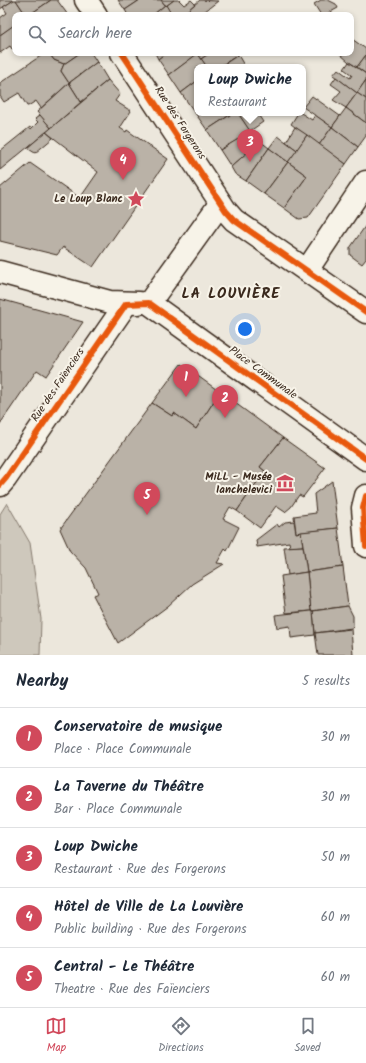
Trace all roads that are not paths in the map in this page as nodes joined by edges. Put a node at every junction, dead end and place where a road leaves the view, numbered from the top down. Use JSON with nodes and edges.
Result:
{"nodes":[{"id":1,"x":86,"y":0,"type":"edge"},
{"id":2,"x":94,"y":12,"type":"edge"},
{"id":3,"x":124,"y":56,"type":"edge"},
{"id":4,"x":366,"y":182,"type":"edge"},
{"id":5,"x":220,"y":204,"type":"junction"},
{"id":6,"x":307,"y":270,"type":"junction"},
{"id":7,"x":0,"y":272,"type":"edge"},
{"id":8,"x":149,"y":303,"type":"junction"},
{"id":9,"x":126,"y":304,"type":"junction"},
{"id":10,"x":366,"y":312,"type":"edge"},
{"id":11,"x":366,"y":459,"type":"edge"},
{"id":12,"x":3,"y":482,"type":"edge"},
{"id":13,"x":366,"y":496,"type":"edge"},
{"id":14,"x":366,"y":546,"type":"edge"}],
"edges":[{"from":1,"to":2,"type":"street"},
{"from":3,"to":5,"type":"street","name":"Rue des Forgerons"},
{"from":4,"to":6,"type":"street"},
{"from":5,"to":6,"type":"street"},
{"from":5,"to":8,"type":"street"},
{"from":6,"to":10,"type":"street"},
{"from":7,"to":9,"type":"street"},
{"from":8,"to":9,"type":"street"},
{"from":8,"to":11,"type":"street","name":"Place Communale"},
{"from":9,"to":12,"type":"street","name":"Rue des Faïenciers"},
{"from":13,"to":14,"type":"street"}]}
